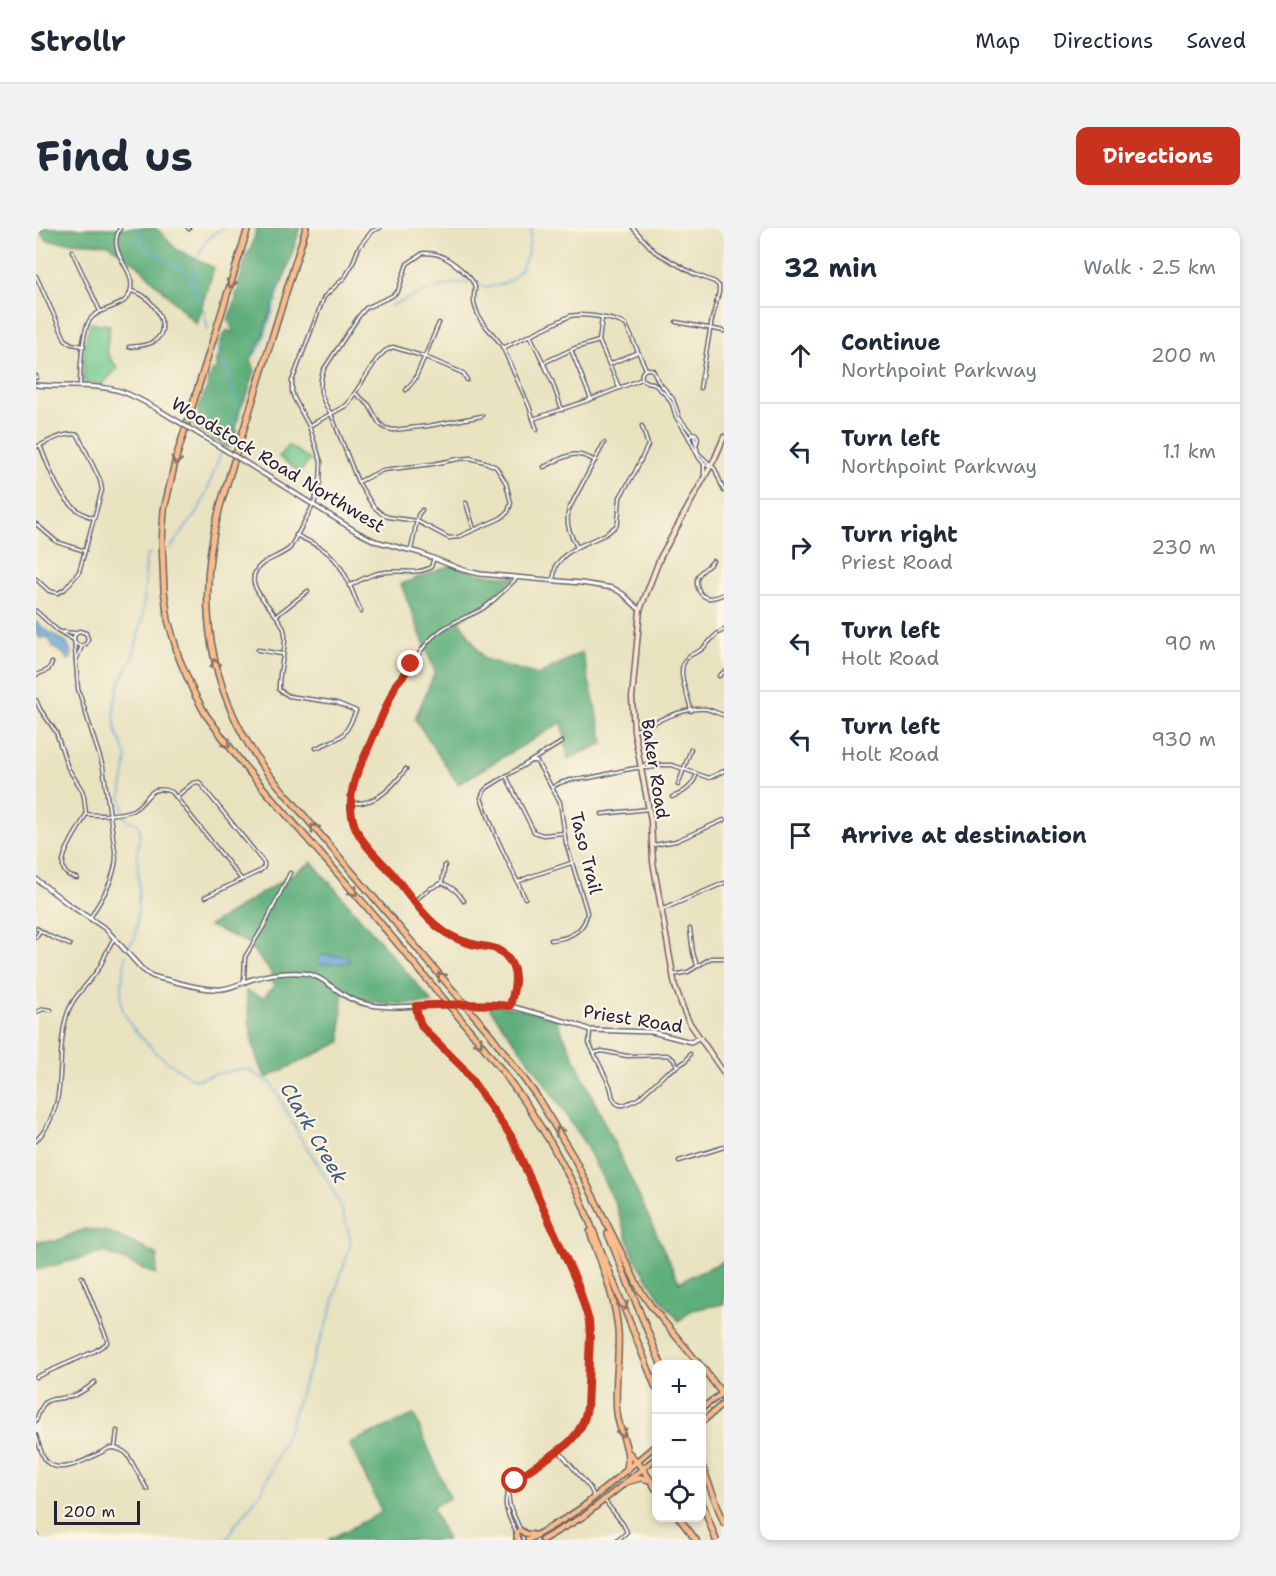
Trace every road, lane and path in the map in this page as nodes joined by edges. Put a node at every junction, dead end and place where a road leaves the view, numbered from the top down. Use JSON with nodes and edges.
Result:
{"nodes":[{"id":1,"x":120,"y":228,"type":"edge"},
{"id":2,"x":248,"y":228,"type":"edge"},
{"id":3,"x":306,"y":228,"type":"edge"},
{"id":4,"x":380,"y":228,"type":"edge"},
{"id":5,"x":633,"y":228,"type":"edge"},
{"id":6,"x":72,"y":251,"type":"dead end"},
{"id":7,"x":36,"y":276,"type":"edge"},
{"id":8,"x":131,"y":291,"type":"junction"},
{"id":9,"x":100,"y":311,"type":"junction"},
{"id":10,"x":602,"y":318,"type":"junction"},
{"id":11,"x":676,"y":322,"type":"dead end"},
{"id":12,"x":440,"y":323,"type":"dead end"},
{"id":13,"x":710,"y":328,"type":"junction"},
{"id":14,"x":724,"y":331,"type":"edge"},
{"id":15,"x":530,"y":335,"type":"junction"},
{"id":16,"x":599,"y":341,"type":"junction"},
{"id":17,"x":84,"y":346,"type":"junction"},
{"id":18,"x":129,"y":346,"type":"dead end"},
{"id":19,"x":503,"y":348,"type":"junction"},
{"id":20,"x":571,"y":350,"type":"junction"},
{"id":21,"x":639,"y":352,"type":"junction"},
{"id":22,"x":425,"y":357,"type":"junction"},
{"id":23,"x":543,"y":363,"type":"junction"},
{"id":24,"x":610,"y":364,"type":"junction"},
{"id":25,"x":646,"y":369,"type":"junction"},
{"id":26,"x":642,"y":379,"type":"junction"},
{"id":27,"x":656,"y":379,"type":"junction"},
{"id":28,"x":467,"y":380,"type":"dead end"},
{"id":29,"x":651,"y":382,"type":"junction"},
{"id":30,"x":36,"y":385,"type":"edge"},
{"id":31,"x":80,"y":387,"type":"junction"},
{"id":32,"x":619,"y":387,"type":"junction"},
{"id":33,"x":700,"y":388,"type":"dead end"},
{"id":34,"x":406,"y":390,"type":"dead end"},
{"id":35,"x":355,"y":393,"type":"junction"},
{"id":36,"x":591,"y":399,"type":"junction"},
{"id":37,"x":562,"y":410,"type":"junction"},
{"id":38,"x":331,"y":414,"type":"junction"},
{"id":39,"x":482,"y":417,"type":"dead end"},
{"id":40,"x":533,"y":419,"type":"junction"},
{"id":41,"x":309,"y":426,"type":"junction"},
{"id":42,"x":642,"y":426,"type":"dead end"},
{"id":43,"x":537,"y":430,"type":"dead end"},
{"id":44,"x":693,"y":433,"type":"junction"},
{"id":45,"x":724,"y":437,"type":"edge"},
{"id":46,"x":689,"y":438,"type":"junction"},
{"id":47,"x":603,"y":443,"type":"dead end"},
{"id":48,"x":38,"y":446,"type":"edge"},
{"id":49,"x":595,"y":460,"type":"junction"},
{"id":50,"x":704,"y":464,"type":"junction"},
{"id":51,"x":711,"y":466,"type":"junction"},
{"id":52,"x":544,"y":467,"type":"dead end"},
{"id":53,"x":704,"y":478,"type":"junction"},
{"id":54,"x":358,"y":482,"type":"junction"},
{"id":55,"x":724,"y":491,"type":"edge"},
{"id":56,"x":466,"y":503,"type":"dead end"},
{"id":57,"x":314,"y":504,"type":"junction"},
{"id":58,"x":422,"y":510,"type":"dead end"},
{"id":59,"x":94,"y":518,"type":"junction"},
{"id":60,"x":417,"y":521,"type":"junction"},
{"id":61,"x":36,"y":524,"type":"edge"},
{"id":62,"x":474,"y":529,"type":"junction"},
{"id":63,"x":297,"y":536,"type":"junction"},
{"id":64,"x":577,"y":547,"type":"junction"},
{"id":65,"x":411,"y":550,"type":"junction"},
{"id":66,"x":85,"y":551,"type":"junction"},
{"id":67,"x":434,"y":558,"type":"junction"},
{"id":68,"x":713,"y":561,"type":"dead end"},
{"id":69,"x":518,"y":577,"type":"junction"},
{"id":70,"x":36,"y":579,"type":"edge"},
{"id":71,"x":553,"y":580,"type":"junction"},
{"id":72,"x":349,"y":586,"type":"junction"},
{"id":73,"x":308,"y":591,"type":"dead end"},
{"id":74,"x":724,"y":594,"type":"edge"},
{"id":75,"x":640,"y":610,"type":"junction"},
{"id":76,"x":36,"y":611,"type":"edge"},
{"id":77,"x":362,"y":612,"type":"dead end"},
{"id":78,"x":277,"y":616,"type":"junction"},
{"id":79,"x":724,"y":630,"type":"edge"},
{"id":80,"x":63,"y":632,"type":"junction"},
{"id":81,"x":76,"y":633,"type":"junction"},
{"id":82,"x":74,"y":642,"type":"junction"},
{"id":83,"x":82,"y":646,"type":"junction"},
{"id":84,"x":258,"y":650,"type":"dead end"},
{"id":85,"x":282,"y":654,"type":"junction"},
{"id":86,"x":76,"y":660,"type":"junction"},
{"id":87,"x":52,"y":663,"type":"dead end"},
{"id":88,"x":724,"y":672,"type":"edge"},
{"id":89,"x":36,"y":675,"type":"edge"},
{"id":90,"x":719,"y":676,"type":"dead end"},
{"id":91,"x":36,"y":700,"type":"edge"},
{"id":92,"x":691,"y":711,"type":"junction"},
{"id":93,"x":724,"y":715,"type":"edge"},
{"id":94,"x":634,"y":731,"type":"junction"},
{"id":95,"x":562,"y":742,"type":"dead end"},
{"id":96,"x":316,"y":748,"type":"dead end"},
{"id":97,"x":691,"y":748,"type":"dead end"},
{"id":98,"x":531,"y":761,"type":"junction"},
{"id":99,"x":641,"y":768,"type":"junction"},
{"id":100,"x":406,"y":769,"type":"dead end"},
{"id":101,"x":682,"y":769,"type":"junction"},
{"id":102,"x":724,"y":771,"type":"edge"},
{"id":103,"x":696,"y":775,"type":"junction"},
{"id":104,"x":506,"y":776,"type":"junction"},
{"id":105,"x":678,"y":785,"type":"dead end"},
{"id":106,"x":552,"y":788,"type":"junction"},
{"id":107,"x":176,"y":796,"type":"junction"},
{"id":108,"x":672,"y":797,"type":"dead end"},
{"id":109,"x":350,"y":803,"type":"junction"},
{"id":110,"x":648,"y":809,"type":"junction"},
{"id":111,"x":86,"y":814,"type":"junction"},
{"id":112,"x":110,"y":814,"type":"junction"},
{"id":113,"x":602,"y":814,"type":"dead end"},
{"id":114,"x":724,"y":820,"type":"edge"},
{"id":115,"x":565,"y":832,"type":"junction"},
{"id":116,"x":652,"y":845,"type":"junction"},
{"id":117,"x":573,"y":863,"type":"junction"},
{"id":118,"x":445,"y":865,"type":"dead end"},
{"id":119,"x":290,"y":873,"type":"dead end"},
{"id":120,"x":77,"y":878,"type":"dead end"},
{"id":121,"x":36,"y":879,"type":"edge"},
{"id":122,"x":242,"y":880,"type":"junction"},
{"id":123,"x":518,"y":882,"type":"junction"},
{"id":124,"x":442,"y":883,"type":"junction"},
{"id":125,"x":724,"y":883,"type":"edge"},
{"id":126,"x":205,"y":897,"type":"dead end"},
{"id":127,"x":525,"y":898,"type":"dead end"},
{"id":128,"x":414,"y":901,"type":"junction"},
{"id":129,"x":464,"y":901,"type":"dead end"},
{"id":130,"x":661,"y":910,"type":"junction"},
{"id":131,"x":90,"y":918,"type":"junction"},
{"id":132,"x":36,"y":928,"type":"edge"},
{"id":133,"x":690,"y":929,"type":"dead end"},
{"id":134,"x":40,"y":931,"type":"junction"},
{"id":135,"x":36,"y":937,"type":"edge"},
{"id":136,"x":115,"y":938,"type":"junction"},
{"id":137,"x":551,"y":940,"type":"dead end"},
{"id":138,"x":70,"y":945,"type":"dead end"},
{"id":139,"x":724,"y":958,"type":"edge"},
{"id":140,"x":697,"y":965,"type":"junction"},
{"id":141,"x":673,"y":975,"type":"junction"},
{"id":142,"x":244,"y":981,"type":"junction"},
{"id":143,"x":416,"y":1006,"type":"junction"},
{"id":144,"x":510,"y":1006,"type":"junction"},
{"id":145,"x":51,"y":1010,"type":"dead end"},
{"id":146,"x":36,"y":1012,"type":"edge"},
{"id":147,"x":590,"y":1030,"type":"junction"},
{"id":148,"x":700,"y":1037,"type":"junction"},
{"id":149,"x":594,"y":1053,"type":"junction"},
{"id":150,"x":690,"y":1054,"type":"dead end"},
{"id":151,"x":678,"y":1066,"type":"junction"},
{"id":152,"x":724,"y":1073,"type":"edge"},
{"id":153,"x":38,"y":1136,"type":"edge"},
{"id":154,"x":36,"y":1141,"type":"edge"},
{"id":155,"x":724,"y":1147,"type":"edge"},
{"id":156,"x":680,"y":1161,"type":"dead end"},
{"id":157,"x":587,"y":1183,"type":"junction"},
{"id":158,"x":578,"y":1193,"type":"junction"},
{"id":159,"x":82,"y":1277,"type":"dead end"},
{"id":160,"x":659,"y":1360,"type":"edge"},
{"id":161,"x":695,"y":1360,"type":"edge"},
{"id":162,"x":706,"y":1373,"type":"edge"},
{"id":163,"x":652,"y":1376,"type":"edge"},
{"id":164,"x":36,"y":1377,"type":"edge"},
{"id":165,"x":95,"y":1382,"type":"dead end"},
{"id":166,"x":715,"y":1384,"type":"junction"},
{"id":167,"x":724,"y":1386,"type":"edge"},
{"id":168,"x":723,"y":1394,"type":"edge"},
{"id":169,"x":724,"y":1403,"type":"edge"},
{"id":170,"x":706,"y":1405,"type":"edge"},
{"id":171,"x":706,"y":1419,"type":"edge"},
{"id":172,"x":36,"y":1421,"type":"edge"},
{"id":173,"x":117,"y":1431,"type":"dead end"},
{"id":174,"x":36,"y":1435,"type":"edge"},
{"id":175,"x":115,"y":1448,"type":"junction"},
{"id":176,"x":652,"y":1449,"type":"edge"},
{"id":177,"x":559,"y":1451,"type":"junction"},
{"id":178,"x":628,"y":1452,"type":"junction"},
{"id":179,"x":637,"y":1462,"type":"junction"},
{"id":180,"x":652,"y":1462,"type":"edge"},
{"id":181,"x":703,"y":1468,"type":"edge"},
{"id":182,"x":643,"y":1469,"type":"junction"},
{"id":183,"x":626,"y":1471,"type":"junction"},
{"id":184,"x":650,"y":1481,"type":"junction"},
{"id":185,"x":626,"y":1482,"type":"junction"},
{"id":186,"x":652,"y":1483,"type":"edge"},
{"id":187,"x":590,"y":1488,"type":"junction"},
{"id":188,"x":147,"y":1489,"type":"dead end"},
{"id":189,"x":603,"y":1490,"type":"junction"},
{"id":190,"x":592,"y":1500,"type":"junction"},
{"id":191,"x":604,"y":1500,"type":"junction"},
{"id":192,"x":706,"y":1512,"type":"edge"},
{"id":193,"x":682,"y":1522,"type":"edge"},
{"id":194,"x":724,"y":1523,"type":"edge"},
{"id":195,"x":519,"y":1531,"type":"junction"},
{"id":196,"x":36,"y":1533,"type":"edge"},
{"id":197,"x":538,"y":1534,"type":"junction"},
{"id":198,"x":38,"y":1540,"type":"edge"},
{"id":199,"x":519,"y":1540,"type":"edge"},
{"id":200,"x":527,"y":1540,"type":"edge"},
{"id":201,"x":542,"y":1540,"type":"edge"},
{"id":202,"x":618,"y":1540,"type":"edge"},
{"id":203,"x":696,"y":1540,"type":"edge"},
{"id":204,"x":717,"y":1540,"type":"edge"}],
"edges":[{"from":1,"to":8,"type":"street"},
{"from":2,"to":158,"type":"highway","one_way":true},
{"from":157,"to":3,"type":"highway","one_way":true},
{"from":4,"to":41,"type":"street"},
{"from":5,"to":13,"type":"street"},
{"from":6,"to":9,"type":"street"},
{"from":7,"to":17,"type":"street"},
{"from":8,"to":9,"type":"street"},
{"from":8,"to":18,"type":"street"},
{"from":9,"to":17,"type":"street"},
{"from":10,"to":15,"type":"street"},
{"from":10,"to":16,"type":"street"},
{"from":10,"to":21,"type":"street"},
{"from":11,"to":13,"type":"street"},
{"from":12,"to":22,"type":"street"},
{"from":13,"to":14,"type":"street"},
{"from":13,"to":33,"type":"street"},
{"from":15,"to":19,"type":"street"},
{"from":15,"to":23,"type":"street"},
{"from":16,"to":20,"type":"street"},
{"from":16,"to":24,"type":"street"},
{"from":17,"to":31,"type":"street"},
{"from":19,"to":38,"type":"street"},
{"from":19,"to":40,"type":"street"},
{"from":20,"to":23,"type":"street"},
{"from":20,"to":36,"type":"street"},
{"from":21,"to":24,"type":"street"},
{"from":21,"to":25,"type":"street"},
{"from":22,"to":28,"type":"street"},
{"from":22,"to":34,"type":"street"},
{"from":22,"to":35,"type":"street"},
{"from":23,"to":37,"type":"street"},
{"from":24,"to":32,"type":"street"},
{"from":25,"to":26,"type":"street"},
{"from":25,"to":27,"type":"street"},
{"from":26,"to":29,"type":"street"},
{"from":26,"to":32,"type":"street"},
{"from":27,"to":29,"type":"street"},
{"from":27,"to":44,"type":"street"},
{"from":29,"to":46,"type":"street"},
{"from":30,"to":31,"type":"street","name":"Woodstock Road Northwest"},
{"from":31,"to":57,"type":"street","name":"Woodstock Road Northwest","bridge":true},
{"from":32,"to":36,"type":"street"},
{"from":35,"to":38,"type":"street"},
{"from":35,"to":39,"type":"street"},
{"from":36,"to":37,"type":"street"},
{"from":37,"to":40,"type":"street"},
{"from":38,"to":41,"type":"street"},
{"from":38,"to":54,"type":"street"},
{"from":40,"to":43,"type":"street"},
{"from":41,"to":57,"type":"street"},
{"from":42,"to":64,"type":"street"},
{"from":44,"to":46,"type":"street"},
{"from":44,"to":51,"type":"street"},
{"from":45,"to":51,"type":"main road","name":"Baker Road"},
{"from":46,"to":50,"type":"street"},
{"from":47,"to":49,"type":"street"},
{"from":48,"to":59,"type":"street"},
{"from":48,"to":59,"type":"street"},
{"from":49,"to":52,"type":"street"},
{"from":49,"to":64,"type":"street"},
{"from":50,"to":51,"type":"street"},
{"from":50,"to":53,"type":"street"},
{"from":51,"to":53,"type":"main road","name":"Baker Road"},
{"from":51,"to":55,"type":"street"},
{"from":53,"to":75,"type":"main road","name":"Baker Road"},
{"from":54,"to":60,"type":"street"},
{"from":54,"to":62,"type":"street"},
{"from":56,"to":62,"type":"street"},
{"from":57,"to":63,"type":"street"},
{"from":57,"to":65,"type":"street","name":"Woodstock Road Northwest"},
{"from":58,"to":60,"type":"street"},
{"from":59,"to":66,"type":"street"},
{"from":60,"to":62,"type":"street"},
{"from":60,"to":65,"type":"street"},
{"from":61,"to":66,"type":"street"},
{"from":63,"to":72,"type":"street"},
{"from":63,"to":78,"type":"street"},
{"from":64,"to":71,"type":"street"},
{"from":65,"to":67,"type":"street","name":"Woodstock Road Northwest"},
{"from":66,"to":70,"type":"street"},
{"from":67,"to":69,"type":"street","name":"Woodstock Road Northwest"},
{"from":67,"to":72,"type":"street"},
{"from":68,"to":74,"type":"street"},
{"from":69,"to":71,"type":"street","name":"Woodstock Road Northwest"},
{"from":69,"to":109,"type":"street"},
{"from":71,"to":75,"type":"street","name":"Woodstock Road Northwest"},
{"from":72,"to":77,"type":"street"},
{"from":73,"to":78,"type":"street"},
{"from":75,"to":94,"type":"main road","name":"Baker Road"},
{"from":76,"to":80,"type":"street"},
{"from":78,"to":85,"type":"street"},
{"from":79,"to":92,"type":"street"},
{"from":80,"to":81,"type":"street"},
{"from":80,"to":82,"type":"street"},
{"from":81,"to":82,"type":"street"},
{"from":81,"to":83,"type":"street"},
{"from":82,"to":83,"type":"street"},
{"from":82,"to":86,"type":"street"},
{"from":83,"to":86,"type":"street"},
{"from":84,"to":85,"type":"street"},
{"from":85,"to":96,"type":"street"},
{"from":86,"to":112,"type":"street"},
{"from":87,"to":89,"type":"street"},
{"from":88,"to":90,"type":"street"},
{"from":91,"to":111,"type":"street"},
{"from":92,"to":93,"type":"street"},
{"from":92,"to":94,"type":"street"},
{"from":94,"to":99,"type":"main road","name":"Baker Road"},
{"from":95,"to":98,"type":"street"},
{"from":97,"to":101,"type":"street"},
{"from":98,"to":104,"type":"street"},
{"from":98,"to":106,"type":"street","name":"Taso Trail"},
{"from":99,"to":101,"type":"street"},
{"from":99,"to":106,"type":"street"},
{"from":99,"to":110,"type":"main road","name":"Baker Road"},
{"from":100,"to":109,"type":"street"},
{"from":101,"to":103,"type":"street"},
{"from":101,"to":105,"type":"street"},
{"from":102,"to":103,"type":"street"},
{"from":103,"to":108,"type":"street"},
{"from":104,"to":115,"type":"street"},
{"from":104,"to":123,"type":"street"},
{"from":106,"to":115,"type":"street","name":"Taso Trail"},
{"from":107,"to":112,"type":"street"},
{"from":107,"to":122,"type":"street"},
{"from":107,"to":122,"type":"street"},
{"from":109,"to":128,"type":"street"},
{"from":110,"to":113,"type":"street"},
{"from":110,"to":116,"type":"main road","name":"Baker Road"},
{"from":111,"to":112,"type":"street"},
{"from":111,"to":120,"type":"street"},
{"from":112,"to":131,"type":"street"},
{"from":114,"to":116,"type":"street"},
{"from":115,"to":117,"type":"street","name":"Taso Trail"},
{"from":116,"to":130,"type":"main road","name":"Baker Road"},
{"from":117,"to":123,"type":"street"},
{"from":117,"to":137,"type":"street","name":"Taso Trail"},
{"from":118,"to":124,"type":"street"},
{"from":119,"to":142,"type":"street"},
{"from":121,"to":131,"type":"street","name":"Priest Road"},
{"from":122,"to":126,"type":"street"},
{"from":123,"to":127,"type":"street"},
{"from":124,"to":128,"type":"street"},
{"from":124,"to":129,"type":"street"},
{"from":125,"to":130,"type":"street"},
{"from":128,"to":144,"type":"street"},
{"from":130,"to":141,"type":"main road","name":"Baker Road"},
{"from":131,"to":136,"type":"street","name":"Priest Road"},
{"from":132,"to":134,"type":"street"},
{"from":133,"to":140,"type":"street"},
{"from":134,"to":135,"type":"street"},
{"from":134,"to":138,"type":"street"},
{"from":136,"to":142,"type":"street","name":"Priest Road"},
{"from":136,"to":153,"type":"street"},
{"from":139,"to":140,"type":"street"},
{"from":140,"to":141,"type":"street"},
{"from":141,"to":148,"type":"main road","name":"Baker Road"},
{"from":142,"to":143,"type":"street","name":"Priest Road"},
{"from":143,"to":144,"type":"street","name":"Priest Road","bridge":true},
{"from":143,"to":177,"type":"street"},
{"from":144,"to":147,"type":"street","name":"Priest Road"},
{"from":145,"to":146,"type":"street"},
{"from":147,"to":148,"type":"street","name":"Priest Road"},
{"from":147,"to":149,"type":"street"},
{"from":148,"to":152,"type":"main road","name":"Baker Road"},
{"from":149,"to":151,"type":"street"},
{"from":149,"to":151,"type":"street"},
{"from":150,"to":151,"type":"street"},
{"from":153,"to":154,"type":"street"},
{"from":155,"to":156,"type":"street"},
{"from":157,"to":160,"type":"highway"},
{"from":157,"to":161,"type":"highway"},
{"from":158,"to":163,"type":"highway","one_way":true},
{"from":158,"to":178,"type":"highway","one_way":true},
{"from":159,"to":164,"type":"street"},
{"from":162,"to":166,"type":"highway"},
{"from":165,"to":172,"type":"street"},
{"from":166,"to":167,"type":"highway"},
{"from":166,"to":168,"type":"highway"},
{"from":168,"to":170,"type":"main road"},
{"from":169,"to":171,"type":"main road"},
{"from":173,"to":175,"type":"street"},
{"from":174,"to":175,"type":"street"},
{"from":175,"to":188,"type":"street"},
{"from":176,"to":179,"type":"main road"},
{"from":177,"to":187,"type":"street"},
{"from":177,"to":195,"type":"street"},
{"from":178,"to":179,"type":"highway"},
{"from":178,"to":183,"type":"highway"},
{"from":179,"to":182,"type":"highway"},
{"from":179,"to":183,"type":"main road"},
{"from":180,"to":182,"type":"main road"},
{"from":181,"to":194,"type":"highway"},
{"from":182,"to":184,"type":"highway"},
{"from":182,"to":185,"type":"main road"},
{"from":183,"to":189,"type":"main road"},
{"from":184,"to":185,"type":"highway"},
{"from":184,"to":186,"type":"highway"},
{"from":185,"to":191,"type":"main road"},
{"from":187,"to":189,"type":"street"},
{"from":187,"to":190,"type":"street"},
{"from":189,"to":190,"type":"main road"},
{"from":190,"to":197,"type":"main road"},
{"from":191,"to":201,"type":"main road"},
{"from":191,"to":202,"type":"street"},
{"from":192,"to":204,"type":"highway"},
{"from":193,"to":203,"type":"highway"},
{"from":195,"to":197,"type":"main road"},
{"from":195,"to":199,"type":"main road"},
{"from":195,"to":200,"type":"street"},
{"from":196,"to":198,"type":"street"},
{"from":197,"to":200,"type":"main road"}]}
